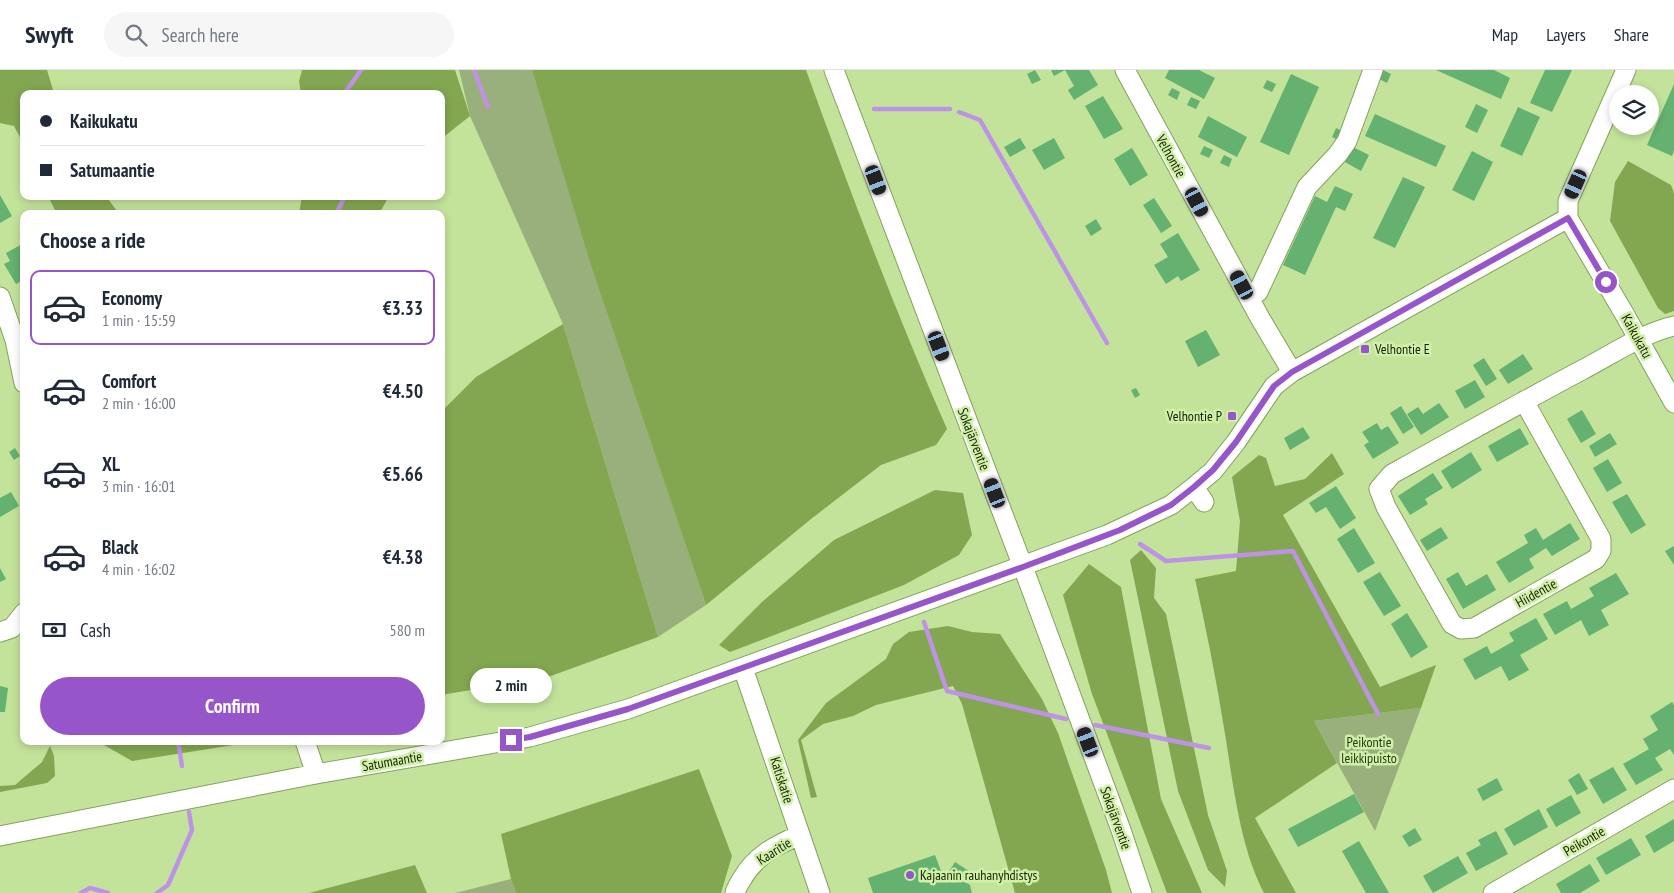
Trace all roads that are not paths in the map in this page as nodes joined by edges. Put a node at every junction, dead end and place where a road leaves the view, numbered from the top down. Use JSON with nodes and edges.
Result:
{"nodes":[{"id":1,"x":834,"y":70,"type":"edge"},
{"id":2,"x":1125,"y":70,"type":"edge"},
{"id":3,"x":1373,"y":70,"type":"edge"},
{"id":4,"x":1626,"y":70,"type":"edge"},
{"id":5,"x":1568,"y":218,"type":"junction"},
{"id":6,"x":1258,"y":292,"type":"dead end"},
{"id":7,"x":0,"y":297,"type":"edge"},
{"id":8,"x":1674,"y":326,"type":"edge"},
{"id":9,"x":1639,"y":340,"type":"junction"},
{"id":10,"x":20,"y":364,"type":"edge"},
{"id":11,"x":1292,"y":372,"type":"junction"},
{"id":12,"x":1524,"y":402,"type":"junction"},
{"id":13,"x":1674,"y":403,"type":"edge"},
{"id":14,"x":1023,"y":567,"type":"junction"},
{"id":15,"x":743,"y":668,"type":"junction"},
{"id":16,"x":306,"y":745,"type":"edge"},
{"id":17,"x":316,"y":774,"type":"junction"},
{"id":18,"x":1674,"y":790,"type":"edge"},
{"id":19,"x":800,"y":835,"type":"junction"},
{"id":20,"x":0,"y":836,"type":"edge"},
{"id":21,"x":735,"y":893,"type":"edge"},
{"id":22,"x":820,"y":893,"type":"edge"},
{"id":23,"x":1142,"y":893,"type":"edge"},
{"id":24,"x":1493,"y":893,"type":"edge"}],
"edges":[{"from":1,"to":14,"type":"street","name":"Sokajärventie"},
{"from":2,"to":11,"type":"street","name":"Velhontie"},
{"from":3,"to":6,"type":"street"},
{"from":4,"to":5,"type":"street"},
{"from":5,"to":9,"type":"street","name":"Kaikukatu"},
{"from":5,"to":11,"type":"street","name":"Satumaantie"},
{"from":7,"to":10,"type":"street"},
{"from":8,"to":9,"type":"street"},
{"from":9,"to":12,"type":"street"},
{"from":9,"to":13,"type":"street","name":"Kaikukatu"},
{"from":11,"to":14,"type":"street","name":"Satumaantie"},
{"from":12,"to":12,"type":"street","name":"Hiidentie"},
{"from":14,"to":15,"type":"street","name":"Satumaantie"},
{"from":14,"to":23,"type":"street","name":"Sokajärventie"},
{"from":15,"to":17,"type":"street","name":"Satumaantie"},
{"from":15,"to":19,"type":"street","name":"Katiskatie"},
{"from":16,"to":17,"type":"street"},
{"from":17,"to":20,"type":"street","name":"Satumaantie"},
{"from":18,"to":24,"type":"street","name":"Peikontie"},
{"from":19,"to":21,"type":"street","name":"Kaaritie"},
{"from":19,"to":22,"type":"street","name":"Katiskatie"}]}
